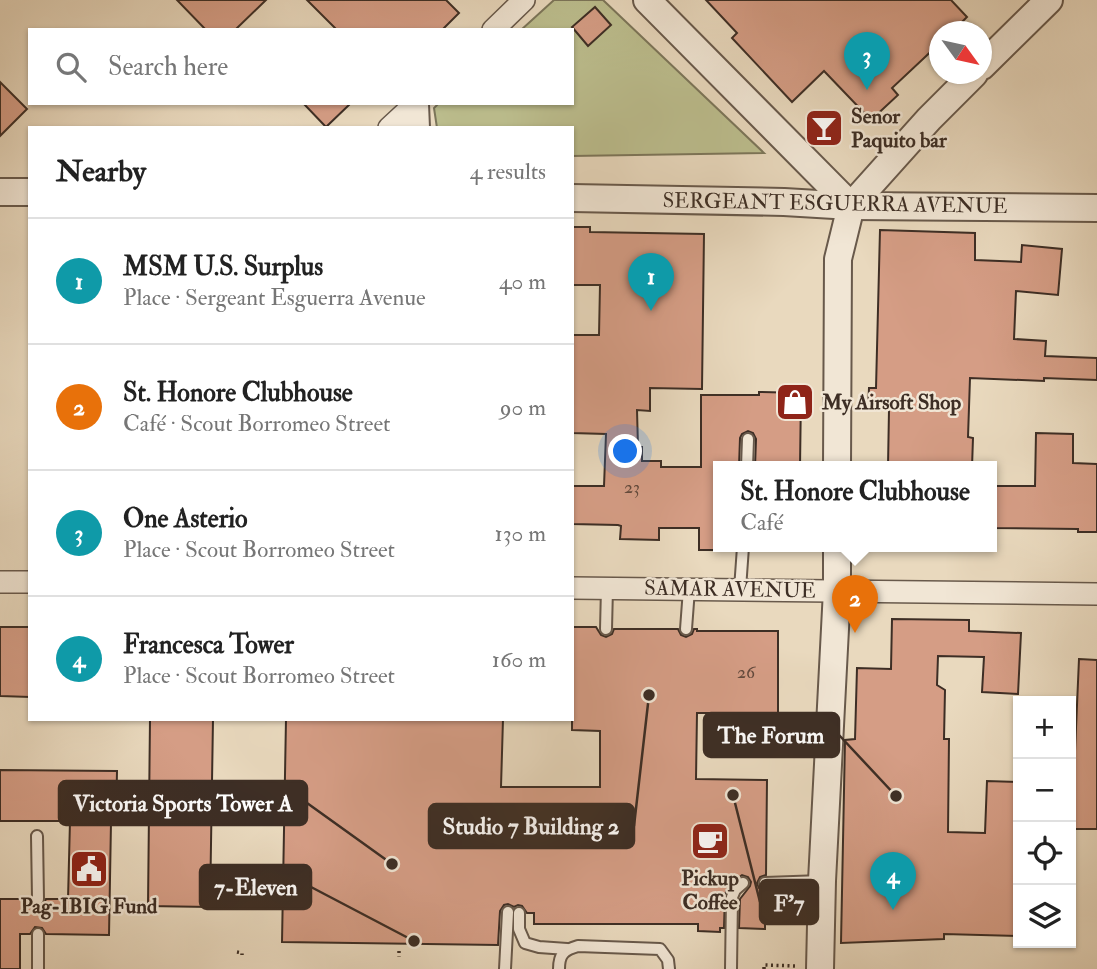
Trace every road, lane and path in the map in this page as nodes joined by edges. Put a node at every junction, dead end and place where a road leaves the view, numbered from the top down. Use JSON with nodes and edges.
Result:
{"nodes":[{"id":1,"x":524,"y":0,"type":"edge"},
{"id":2,"x":647,"y":0,"type":"edge"},
{"id":3,"x":1049,"y":0,"type":"edge"},
{"id":4,"x":495,"y":28,"type":"edge"},
{"id":5,"x":992,"y":56,"type":"edge"},
{"id":6,"x":964,"y":84,"type":"edge"},
{"id":7,"x":416,"y":112,"type":"edge"},
{"id":8,"x":392,"y":126,"type":"edge"},
{"id":9,"x":0,"y":192,"type":"edge"},
{"id":10,"x":28,"y":192,"type":"edge"},
{"id":11,"x":574,"y":198,"type":"edge"},
{"id":12,"x":852,"y":206,"type":"junction"},
{"id":13,"x":1097,"y":208,"type":"edge"},
{"id":14,"x":748,"y":439,"type":"dead end"},
{"id":15,"x":747,"y":461,"type":"edge"},
{"id":16,"x":837,"y":461,"type":"edge"},
{"id":17,"x":743,"y":552,"type":"edge"},
{"id":18,"x":837,"y":552,"type":"edge"},
{"id":19,"x":0,"y":582,"type":"edge"},
{"id":20,"x":28,"y":582,"type":"edge"},
{"id":21,"x":574,"y":588,"type":"edge"},
{"id":22,"x":607,"y":588,"type":"junction"},
{"id":23,"x":689,"y":589,"type":"junction"},
{"id":24,"x":740,"y":589,"type":"junction"},
{"id":25,"x":837,"y":590,"type":"junction"},
{"id":26,"x":1097,"y":594,"type":"edge"},
{"id":27,"x":606,"y":629,"type":"dead end"},
{"id":28,"x":686,"y":629,"type":"dead end"},
{"id":29,"x":37,"y":836,"type":"dead end"},
{"id":30,"x":822,"y":881,"type":"junction"},
{"id":31,"x":743,"y":883,"type":"dead end"},
{"id":32,"x":765,"y":883,"type":"dead end"},
{"id":33,"x":38,"y":899,"type":"dead end"},
{"id":34,"x":38,"y":934,"type":"dead end"},
{"id":35,"x":567,"y":949,"type":"junction"},
{"id":36,"x":237,"y":952,"type":"dead end"},
{"id":37,"x":242,"y":955,"type":"dead end"},
{"id":38,"x":764,"y":967,"type":"edge"},
{"id":39,"x":810,"y":968,"type":"edge"},
{"id":40,"x":38,"y":969,"type":"edge"},
{"id":41,"x":505,"y":969,"type":"edge"},
{"id":42,"x":559,"y":969,"type":"edge"},
{"id":43,"x":669,"y":969,"type":"edge"},
{"id":44,"x":731,"y":969,"type":"edge"}],
"edges":[{"from":1,"to":4,"type":"street"},
{"from":2,"to":12,"type":"street"},
{"from":3,"to":5,"type":"street"},
{"from":6,"to":12,"type":"street"},
{"from":7,"to":8,"type":"street"},
{"from":9,"to":10,"type":"street"},
{"from":11,"to":12,"type":"street","name":"SERGEANT ESGUERRA AVENUE"},
{"from":12,"to":13,"type":"street","name":"SERGEANT ESGUERRA AVENUE"},
{"from":12,"to":16,"type":"street"},
{"from":14,"to":15,"type":"lane"},
{"from":17,"to":24,"type":"lane"},
{"from":18,"to":25,"type":"street"},
{"from":19,"to":20,"type":"street"},
{"from":21,"to":22,"type":"street","name":"SAMAR AVENUE"},
{"from":22,"to":23,"type":"street","name":"SAMAR AVENUE"},
{"from":22,"to":27,"type":"lane"},
{"from":23,"to":24,"type":"street","name":"SAMAR AVENUE"},
{"from":23,"to":28,"type":"lane"},
{"from":24,"to":25,"type":"street","name":"SAMAR AVENUE"},
{"from":25,"to":26,"type":"street","name":"SAMAR AVENUE"},
{"from":25,"to":30,"type":"street"},
{"from":29,"to":33,"type":"lane"},
{"from":30,"to":32,"type":"lane"},
{"from":30,"to":39,"type":"street"},
{"from":31,"to":44,"type":"lane"},
{"from":34,"to":40,"type":"lane"},
{"from":35,"to":41,"type":"lane"},
{"from":35,"to":42,"type":"lane"},
{"from":35,"to":43,"type":"lane"},
{"from":36,"to":37,"type":"path"},
{"from":38,"to":39,"type":"path"}]}
